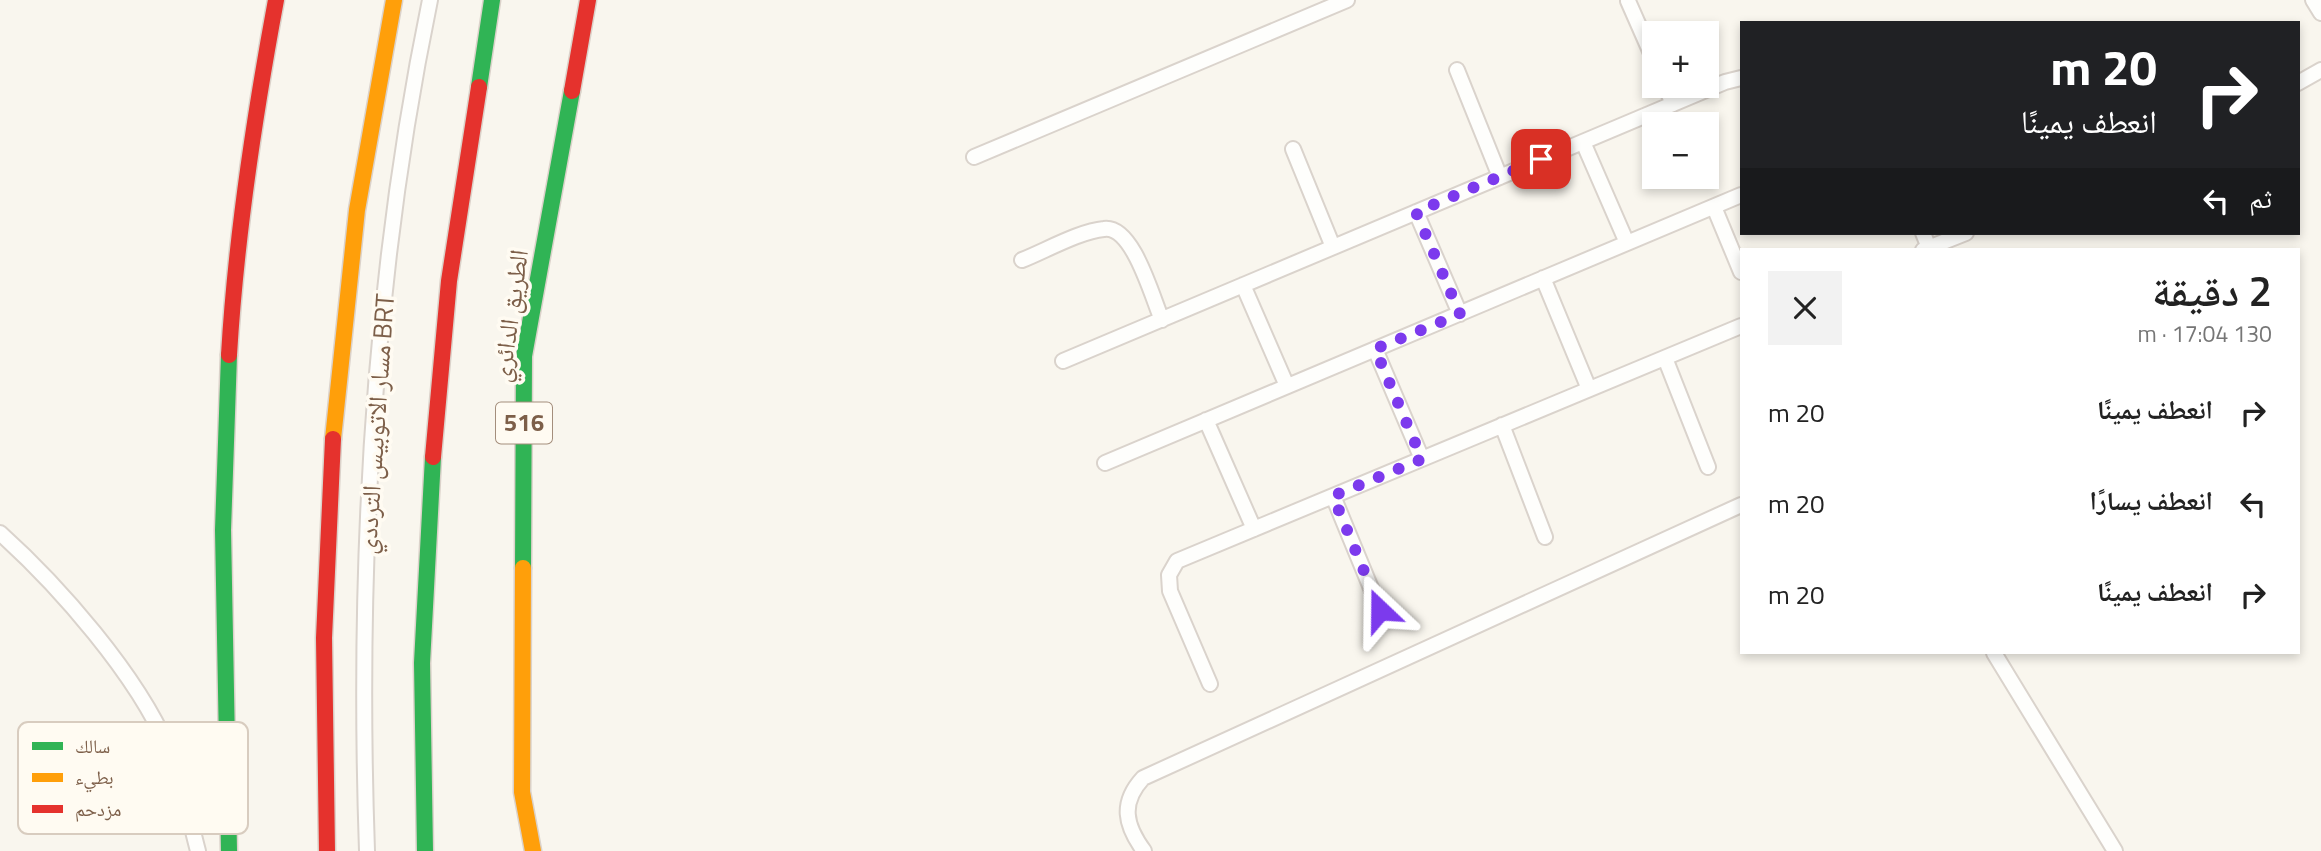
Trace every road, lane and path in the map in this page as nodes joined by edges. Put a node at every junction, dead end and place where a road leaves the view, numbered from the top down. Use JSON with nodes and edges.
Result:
{"nodes":[{"id":1,"x":276,"y":0,"type":"edge"},
{"id":2,"x":394,"y":0,"type":"edge"},
{"id":3,"x":430,"y":0,"type":"edge"},
{"id":4,"x":492,"y":0,"type":"edge"},
{"id":5,"x":588,"y":0,"type":"edge"},
{"id":6,"x":1347,"y":0,"type":"edge"},
{"id":7,"x":2313,"y":0,"type":"edge"},
{"id":8,"x":1628,"y":2,"type":"edge"},
{"id":9,"x":2321,"y":13,"type":"edge"},
{"id":10,"x":1642,"y":33,"type":"edge"},
{"id":11,"x":1457,"y":70,"type":"dead end"},
{"id":12,"x":2321,"y":70,"type":"edge"},
{"id":13,"x":1740,"y":78,"type":"edge"},
{"id":14,"x":2300,"y":82,"type":"edge"},
{"id":15,"x":1670,"y":98,"type":"edge"},
{"id":16,"x":1673,"y":104,"type":"junction"},
{"id":17,"x":1583,"y":142,"type":"junction"},
{"id":18,"x":1293,"y":149,"type":"dead end"},
{"id":19,"x":974,"y":157,"type":"dead end"},
{"id":20,"x":1500,"y":177,"type":"junction"},
{"id":21,"x":1740,"y":195,"type":"edge"},
{"id":22,"x":1714,"y":206,"type":"junction"},
{"id":23,"x":1416,"y":212,"type":"junction"},
{"id":24,"x":1961,"y":235,"type":"edge"},
{"id":25,"x":1628,"y":243,"type":"junction"},
{"id":26,"x":1333,"y":247,"type":"junction"},
{"id":27,"x":1928,"y":248,"type":"edge"},
{"id":28,"x":1022,"y":260,"type":"dead end"},
{"id":29,"x":1740,"y":270,"type":"edge"},
{"id":30,"x":1543,"y":278,"type":"junction"},
{"id":31,"x":1243,"y":285,"type":"junction"},
{"id":32,"x":1460,"y":314,"type":"junction"},
{"id":33,"x":1162,"y":320,"type":"junction"},
{"id":34,"x":1740,"y":326,"type":"edge"},
{"id":35,"x":1375,"y":349,"type":"junction"},
{"id":36,"x":1665,"y":358,"type":"junction"},
{"id":37,"x":1063,"y":361,"type":"dead end"},
{"id":38,"x":1287,"y":386,"type":"junction"},
{"id":39,"x":1589,"y":389,"type":"junction"},
{"id":40,"x":1206,"y":420,"type":"junction"},
{"id":41,"x":1502,"y":425,"type":"junction"},
{"id":42,"x":1422,"y":459,"type":"junction"},
{"id":43,"x":1105,"y":463,"type":"dead end"},
{"id":44,"x":1708,"y":467,"type":"dead end"},
{"id":45,"x":1333,"y":496,"type":"junction"},
{"id":46,"x":1740,"y":505,"type":"edge"},
{"id":47,"x":1254,"y":529,"type":"junction"},
{"id":48,"x":0,"y":533,"type":"edge"},
{"id":49,"x":1545,"y":537,"type":"dead end"},
{"id":50,"x":1380,"y":610,"type":"dead end"},
{"id":51,"x":1994,"y":654,"type":"edge"},
{"id":52,"x":1210,"y":684,"type":"dead end"},
{"id":53,"x":153,"y":722,"type":"edge"},
{"id":54,"x":224,"y":722,"type":"edge"},
{"id":55,"x":193,"y":834,"type":"edge"},
{"id":56,"x":198,"y":851,"type":"edge"},
{"id":57,"x":327,"y":851,"type":"edge"},
{"id":58,"x":367,"y":851,"type":"edge"},
{"id":59,"x":425,"y":851,"type":"edge"},
{"id":60,"x":533,"y":851,"type":"edge"},
{"id":61,"x":1144,"y":851,"type":"edge"},
{"id":62,"x":2115,"y":851,"type":"edge"}],
"edges":[{"from":1,"to":54,"type":"highway"},
{"from":2,"to":57,"type":"highway"},
{"from":3,"to":58,"type":"lane","name":"مسار الاتوبيس الترددي BRT"},
{"from":4,"to":59,"type":"highway"},
{"from":5,"to":60,"type":"highway","name":"الطريق الدائري","number":"516"},
{"from":6,"to":19,"type":"lane"},
{"from":7,"to":9,"type":"lane"},
{"from":8,"to":10,"type":"lane"},
{"from":11,"to":20,"type":"lane"},
{"from":12,"to":14,"type":"lane"},
{"from":13,"to":16,"type":"lane"},
{"from":15,"to":16,"type":"lane"},
{"from":16,"to":17,"type":"lane"},
{"from":17,"to":20,"type":"lane"},
{"from":17,"to":25,"type":"lane"},
{"from":18,"to":26,"type":"lane"},
{"from":20,"to":23,"type":"lane"},
{"from":21,"to":22,"type":"lane"},
{"from":22,"to":25,"type":"lane"},
{"from":22,"to":29,"type":"lane"},
{"from":23,"to":26,"type":"lane"},
{"from":23,"to":32,"type":"lane"},
{"from":24,"to":27,"type":"lane"},
{"from":25,"to":30,"type":"lane"},
{"from":26,"to":31,"type":"lane"},
{"from":28,"to":33,"type":"lane"},
{"from":30,"to":32,"type":"lane"},
{"from":30,"to":39,"type":"lane"},
{"from":31,"to":33,"type":"lane"},
{"from":31,"to":38,"type":"lane"},
{"from":32,"to":35,"type":"lane"},
{"from":33,"to":37,"type":"lane"},
{"from":34,"to":36,"type":"lane"},
{"from":35,"to":38,"type":"lane"},
{"from":35,"to":42,"type":"lane"},
{"from":36,"to":39,"type":"lane"},
{"from":36,"to":44,"type":"lane"},
{"from":38,"to":40,"type":"lane"},
{"from":39,"to":41,"type":"lane"},
{"from":40,"to":43,"type":"lane"},
{"from":40,"to":47,"type":"lane"},
{"from":41,"to":42,"type":"lane"},
{"from":41,"to":49,"type":"lane"},
{"from":42,"to":45,"type":"lane"},
{"from":45,"to":47,"type":"lane"},
{"from":45,"to":50,"type":"lane"},
{"from":46,"to":61,"type":"lane"},
{"from":47,"to":52,"type":"lane"},
{"from":48,"to":53,"type":"lane"},
{"from":51,"to":62,"type":"lane"},
{"from":55,"to":56,"type":"lane"}]}
